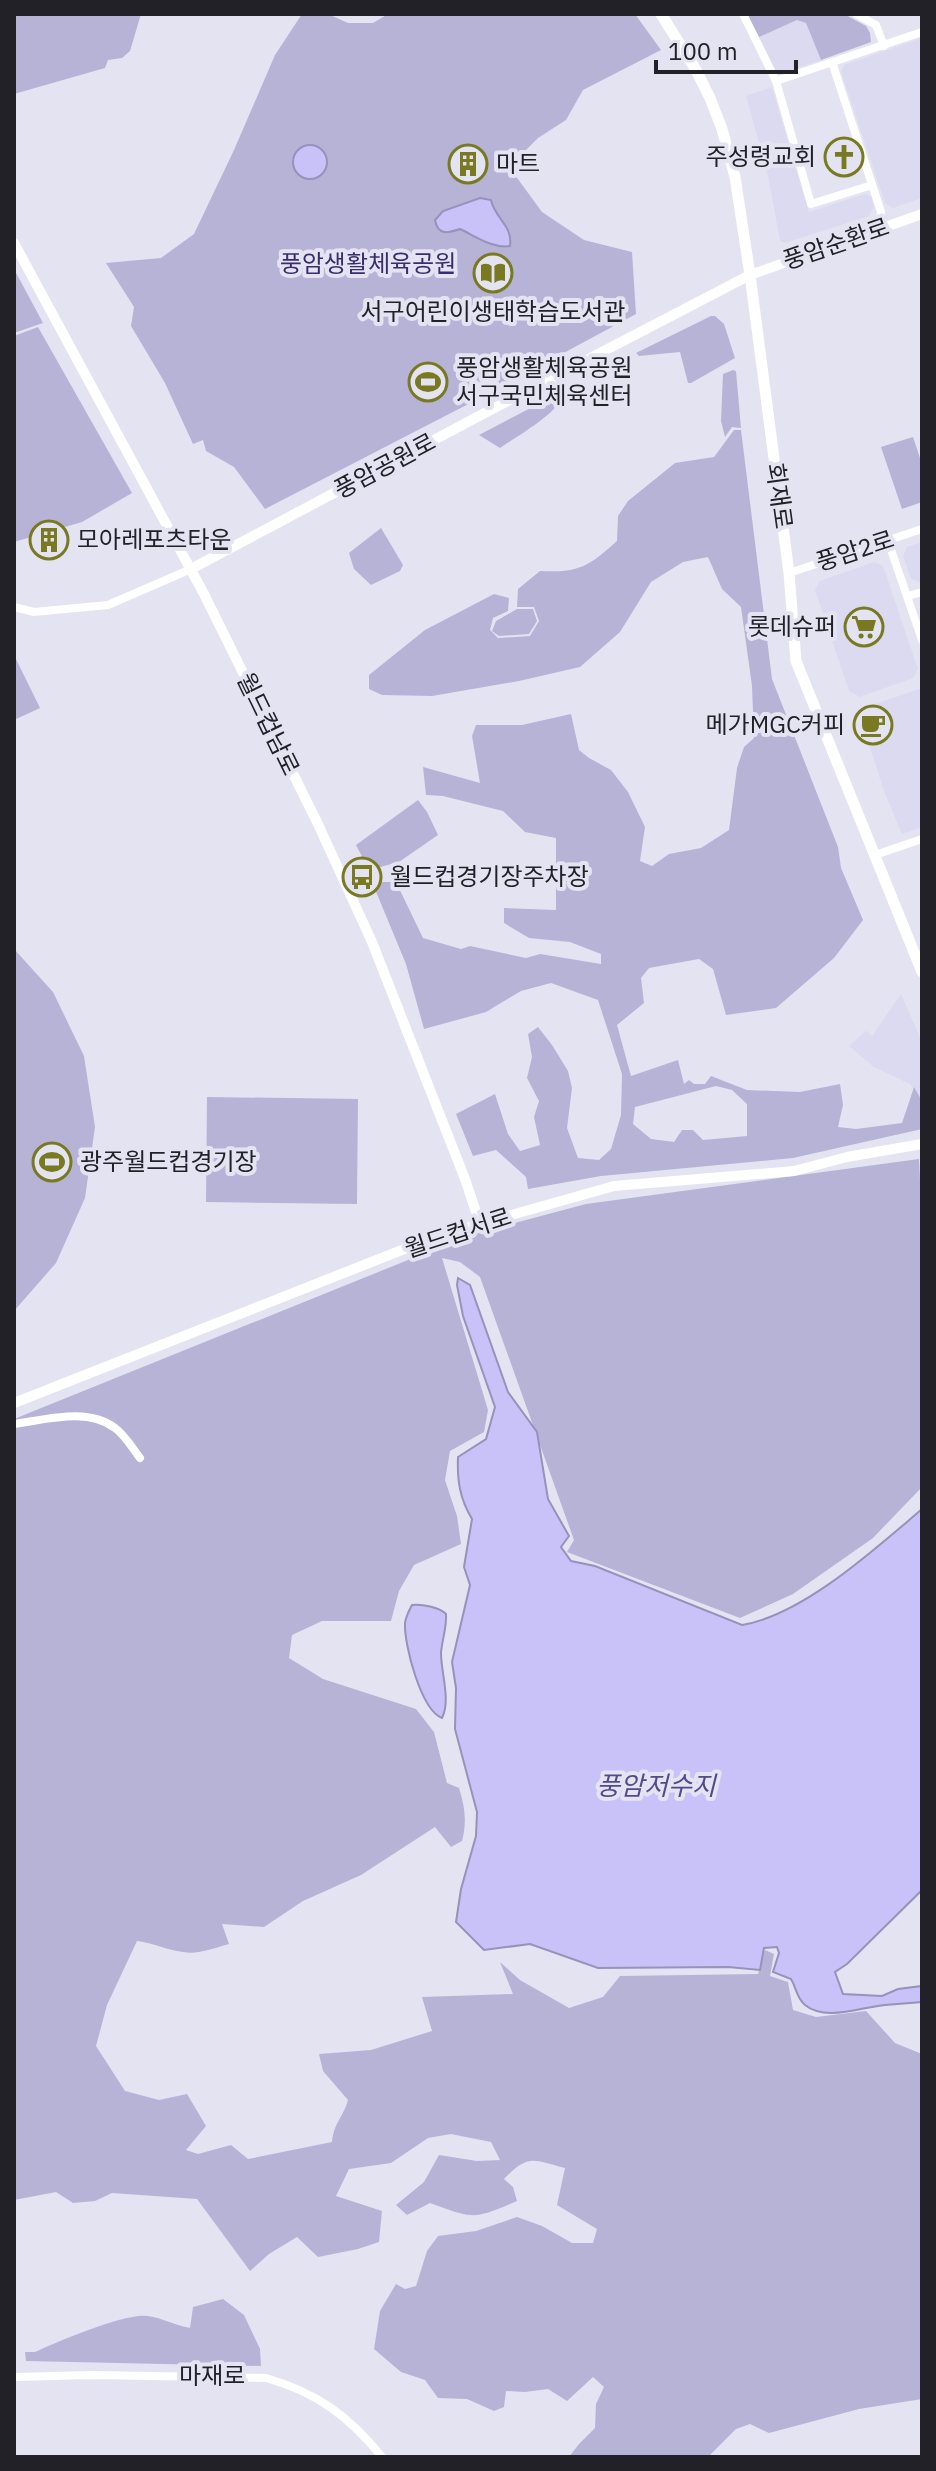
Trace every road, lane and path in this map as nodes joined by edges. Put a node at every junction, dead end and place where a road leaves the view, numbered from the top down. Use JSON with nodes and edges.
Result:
{"nodes":[{"id":1,"x":661,"y":14,"type":"edge"},
{"id":2,"x":743,"y":14,"type":"edge"},
{"id":3,"x":856,"y":14,"type":"edge"},
{"id":4,"x":922,"y":32,"type":"edge"},
{"id":5,"x":884,"y":46,"type":"junction"},
{"id":6,"x":832,"y":62,"type":"junction"},
{"id":7,"x":776,"y":81,"type":"junction"},
{"id":8,"x":872,"y":185,"type":"junction"},
{"id":9,"x":922,"y":214,"type":"edge"},
{"id":10,"x":878,"y":229,"type":"junction"},
{"id":11,"x":14,"y":243,"type":"edge"},
{"id":12,"x":750,"y":275,"type":"junction"},
{"id":13,"x":922,"y":529,"type":"edge"},
{"id":14,"x":888,"y":541,"type":"junction"},
{"id":15,"x":191,"y":569,"type":"junction"},
{"id":16,"x":789,"y":573,"type":"junction"},
{"id":17,"x":922,"y":592,"type":"edge"},
{"id":18,"x":908,"y":596,"type":"junction"},
{"id":19,"x":14,"y":607,"type":"edge"},
{"id":20,"x":922,"y":640,"type":"edge"},
{"id":21,"x":922,"y":839,"type":"edge"},
{"id":22,"x":875,"y":855,"type":"junction"},
{"id":23,"x":922,"y":972,"type":"edge"},
{"id":24,"x":922,"y":1144,"type":"edge"},
{"id":25,"x":480,"y":1224,"type":"junction"},
{"id":26,"x":14,"y":1403,"type":"edge"},
{"id":27,"x":14,"y":1424,"type":"edge"},
{"id":28,"x":140,"y":1458,"type":"dead end"},
{"id":29,"x":14,"y":2377,"type":"edge"},
{"id":30,"x":382,"y":2457,"type":"edge"}],
"edges":[{"from":1,"to":12,"type":"main road","name":"회재로"},
{"from":2,"to":7,"type":"street"},
{"from":3,"to":5,"type":"street"},
{"from":4,"to":5,"type":"street"},
{"from":5,"to":6,"type":"street"},
{"from":6,"to":7,"type":"street"},
{"from":6,"to":8,"type":"street"},
{"from":7,"to":8,"type":"street"},
{"from":8,"to":10,"type":"street"},
{"from":9,"to":10,"type":"street","name":"풍암순환로"},
{"from":10,"to":12,"type":"street","name":"풍암순환로"},
{"from":11,"to":15,"type":"street","name":"월드컵남로"},
{"from":12,"to":15,"type":"street","name":"풍암공원로"},
{"from":12,"to":16,"type":"main road","name":"회재로"},
{"from":13,"to":14,"type":"street","name":"풍암2로"},
{"from":14,"to":16,"type":"street","name":"풍암2로"},
{"from":14,"to":18,"type":"street"},
{"from":15,"to":19,"type":"street"},
{"from":15,"to":25,"type":"street","name":"월드컵남로"},
{"from":16,"to":22,"type":"main road","name":"회재로"},
{"from":17,"to":18,"type":"street"},
{"from":18,"to":20,"type":"street"},
{"from":21,"to":22,"type":"street"},
{"from":22,"to":23,"type":"main road","name":"회재로"},
{"from":24,"to":25,"type":"street","name":"월드컵서로"},
{"from":25,"to":26,"type":"street","name":"월드컵서로"},
{"from":27,"to":28,"type":"street"},
{"from":29,"to":30,"type":"street","name":"마재로"}]}
